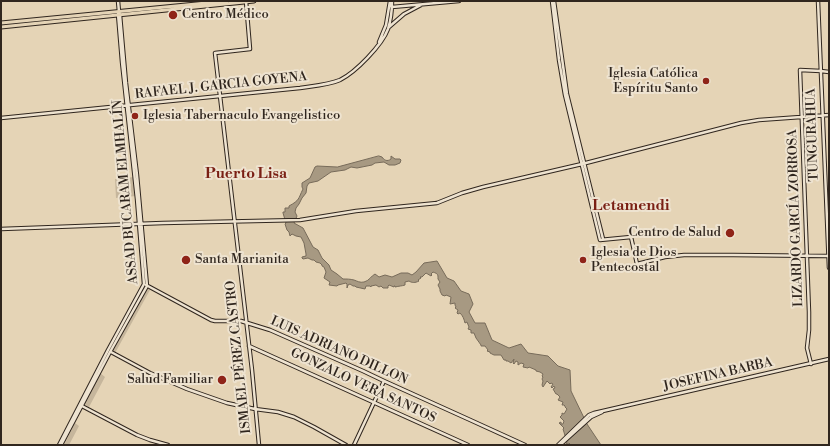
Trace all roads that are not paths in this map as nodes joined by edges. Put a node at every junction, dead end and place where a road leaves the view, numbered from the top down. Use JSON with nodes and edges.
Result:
{"nodes":[{"id":1,"x":118,"y":1,"type":"edge"},
{"id":2,"x":227,"y":1,"type":"edge"},
{"id":3,"x":254,"y":1,"type":"edge"},
{"id":4,"x":391,"y":1,"type":"edge"},
{"id":5,"x":459,"y":1,"type":"edge"},
{"id":6,"x":553,"y":1,"type":"edge"},
{"id":7,"x":818,"y":1,"type":"edge"},
{"id":8,"x":246,"y":2,"type":"edge"},
{"id":9,"x":424,"y":4,"type":"junction"},
{"id":10,"x":391,"y":6,"type":"junction"},
{"id":11,"x":119,"y":14,"type":"junction"},
{"id":12,"x":1,"y":24,"type":"edge"},
{"id":13,"x":1,"y":27,"type":"edge"},
{"id":14,"x":389,"y":27,"type":"junction"},
{"id":15,"x":379,"y":43,"type":"junction"},
{"id":16,"x":821,"y":71,"type":"junction"},
{"id":17,"x":829,"y":72,"type":"edge"},
{"id":18,"x":220,"y":96,"type":"junction"},
{"id":19,"x":128,"y":106,"type":"junction"},
{"id":20,"x":823,"y":115,"type":"junction"},
{"id":21,"x":829,"y":115,"type":"edge"},
{"id":22,"x":802,"y":116,"type":"junction"},
{"id":23,"x":1,"y":118,"type":"edge"},
{"id":24,"x":583,"y":164,"type":"junction"},
{"id":25,"x":235,"y":221,"type":"junction"},
{"id":26,"x":140,"y":224,"type":"junction"},
{"id":27,"x":1,"y":230,"type":"edge"},
{"id":28,"x":807,"y":256,"type":"junction"},
{"id":29,"x":829,"y":256,"type":"edge"},
{"id":30,"x":829,"y":268,"type":"edge"},
{"id":31,"x":145,"y":285,"type":"junction"},
{"id":32,"x":246,"y":322,"type":"junction"},
{"id":33,"x":249,"y":346,"type":"junction"},
{"id":34,"x":109,"y":351,"type":"junction"},
{"id":35,"x":829,"y":359,"type":"edge"},
{"id":36,"x":811,"y":364,"type":"junction"},
{"id":37,"x":384,"y":381,"type":"junction"},
{"id":38,"x":374,"y":402,"type":"junction"},
{"id":39,"x":81,"y":406,"type":"junction"},
{"id":40,"x":255,"y":409,"type":"junction"},
{"id":41,"x":60,"y":445,"type":"edge"},
{"id":42,"x":168,"y":445,"type":"edge"},
{"id":43,"x":259,"y":445,"type":"edge"},
{"id":44,"x":346,"y":445,"type":"edge"},
{"id":45,"x":354,"y":445,"type":"edge"},
{"id":46,"x":468,"y":445,"type":"edge"},
{"id":47,"x":525,"y":445,"type":"edge"},
{"id":48,"x":559,"y":445,"type":"edge"}],
"edges":[{"from":1,"to":11,"type":"street","name":"ASSAD BUCARAM ELMHALÍN"},
{"from":2,"to":11,"type":"main road"},
{"from":3,"to":8,"type":"main road"},
{"from":4,"to":10,"type":"street","name":"RAFAEL J. GARCIA GOYENA"},
{"from":5,"to":9,"type":"street"},
{"from":6,"to":24,"type":"street"},
{"from":6,"to":24,"type":"street"},
{"from":7,"to":16,"type":"street","name":"TUNGURAHUA"},
{"from":8,"to":11,"type":"main road"},
{"from":8,"to":18,"type":"street","name":"ISMAEL PÉREZ CASTRO"},
{"from":9,"to":10,"type":"street"},
{"from":9,"to":14,"type":"street"},
{"from":10,"to":14,"type":"street","name":"RAFAEL J. GARCIA GOYENA"},
{"from":10,"to":15,"type":"street","name":"RAFAEL J. GARCIA GOYENA"},
{"from":11,"to":12,"type":"main road"},
{"from":11,"to":13,"type":"main road"},
{"from":11,"to":19,"type":"street","name":"ASSAD BUCARAM ELMHALÍN"},
{"from":14,"to":15,"type":"street","name":"RAFAEL J. GARCIA GOYENA"},
{"from":15,"to":18,"type":"street","name":"RAFAEL J. GARCIA GOYENA"},
{"from":16,"to":17,"type":"street"},
{"from":16,"to":20,"type":"street","name":"TUNGURAHUA"},
{"from":16,"to":22,"type":"street","name":"LIZARDO GARCÍA ZORROSA"},
{"from":18,"to":19,"type":"street","name":"RAFAEL J. GARCIA GOYENA"},
{"from":18,"to":25,"type":"street","name":"ISMAEL PÉREZ CASTRO"},
{"from":19,"to":23,"type":"street","name":"RAFAEL J. GARCIA GOYENA"},
{"from":19,"to":26,"type":"street","name":"ASSAD BUCARAM ELMHALÍN"},
{"from":19,"to":26,"type":"street","name":"ASSAD BUCARAM ELMHALÍN"},
{"from":20,"to":21,"type":"street"},
{"from":20,"to":22,"type":"street"},
{"from":20,"to":29,"type":"street","name":"TUNGURAHUA"},
{"from":22,"to":24,"type":"street"},
{"from":22,"to":28,"type":"street","name":"LIZARDO GARCÍA ZORROSA"},
{"from":24,"to":25,"type":"street"},
{"from":24,"to":28,"type":"street"},
{"from":25,"to":26,"type":"street"},
{"from":25,"to":32,"type":"street","name":"ISMAEL PÉREZ CASTRO"},
{"from":26,"to":27,"type":"street"},
{"from":26,"to":31,"type":"street","name":"ASSAD BUCARAM ELMHALÍN"},
{"from":28,"to":29,"type":"street"},
{"from":28,"to":36,"type":"street","name":"LIZARDO GARCÍA ZORROSA"},
{"from":29,"to":30,"type":"street","name":"TUNGURAHUA"},
{"from":31,"to":32,"type":"street","name":"LUIS ADRIANO DILLON"},
{"from":31,"to":34,"type":"street","name":"ASSAD BUCARAM ELMHALÍN"},
{"from":32,"to":33,"type":"street","name":"ISMAEL PÉREZ CASTRO"},
{"from":32,"to":37,"type":"street","name":"LUIS ADRIANO DILLON"},
{"from":33,"to":38,"type":"street","name":"GONZALO VERA SANTOS"},
{"from":33,"to":40,"type":"street","name":"ISMAEL PÉREZ CASTRO"},
{"from":34,"to":39,"type":"street","name":"ASSAD BUCARAM ELMHALÍN"},
{"from":34,"to":40,"type":"street"},
{"from":35,"to":36,"type":"street","name":"JOSEFINA BARBA"},
{"from":36,"to":48,"type":"street","name":"JOSEFINA BARBA"},
{"from":37,"to":38,"type":"street"},
{"from":37,"to":47,"type":"street","name":"LUIS ADRIANO DILLON"},
{"from":38,"to":45,"type":"street"},
{"from":38,"to":46,"type":"street","name":"GONZALO VERA SANTOS"},
{"from":39,"to":41,"type":"street"},
{"from":39,"to":41,"type":"street"},
{"from":39,"to":42,"type":"street"},
{"from":40,"to":43,"type":"street","name":"ISMAEL PÉREZ CASTRO"},
{"from":40,"to":44,"type":"street"}]}
